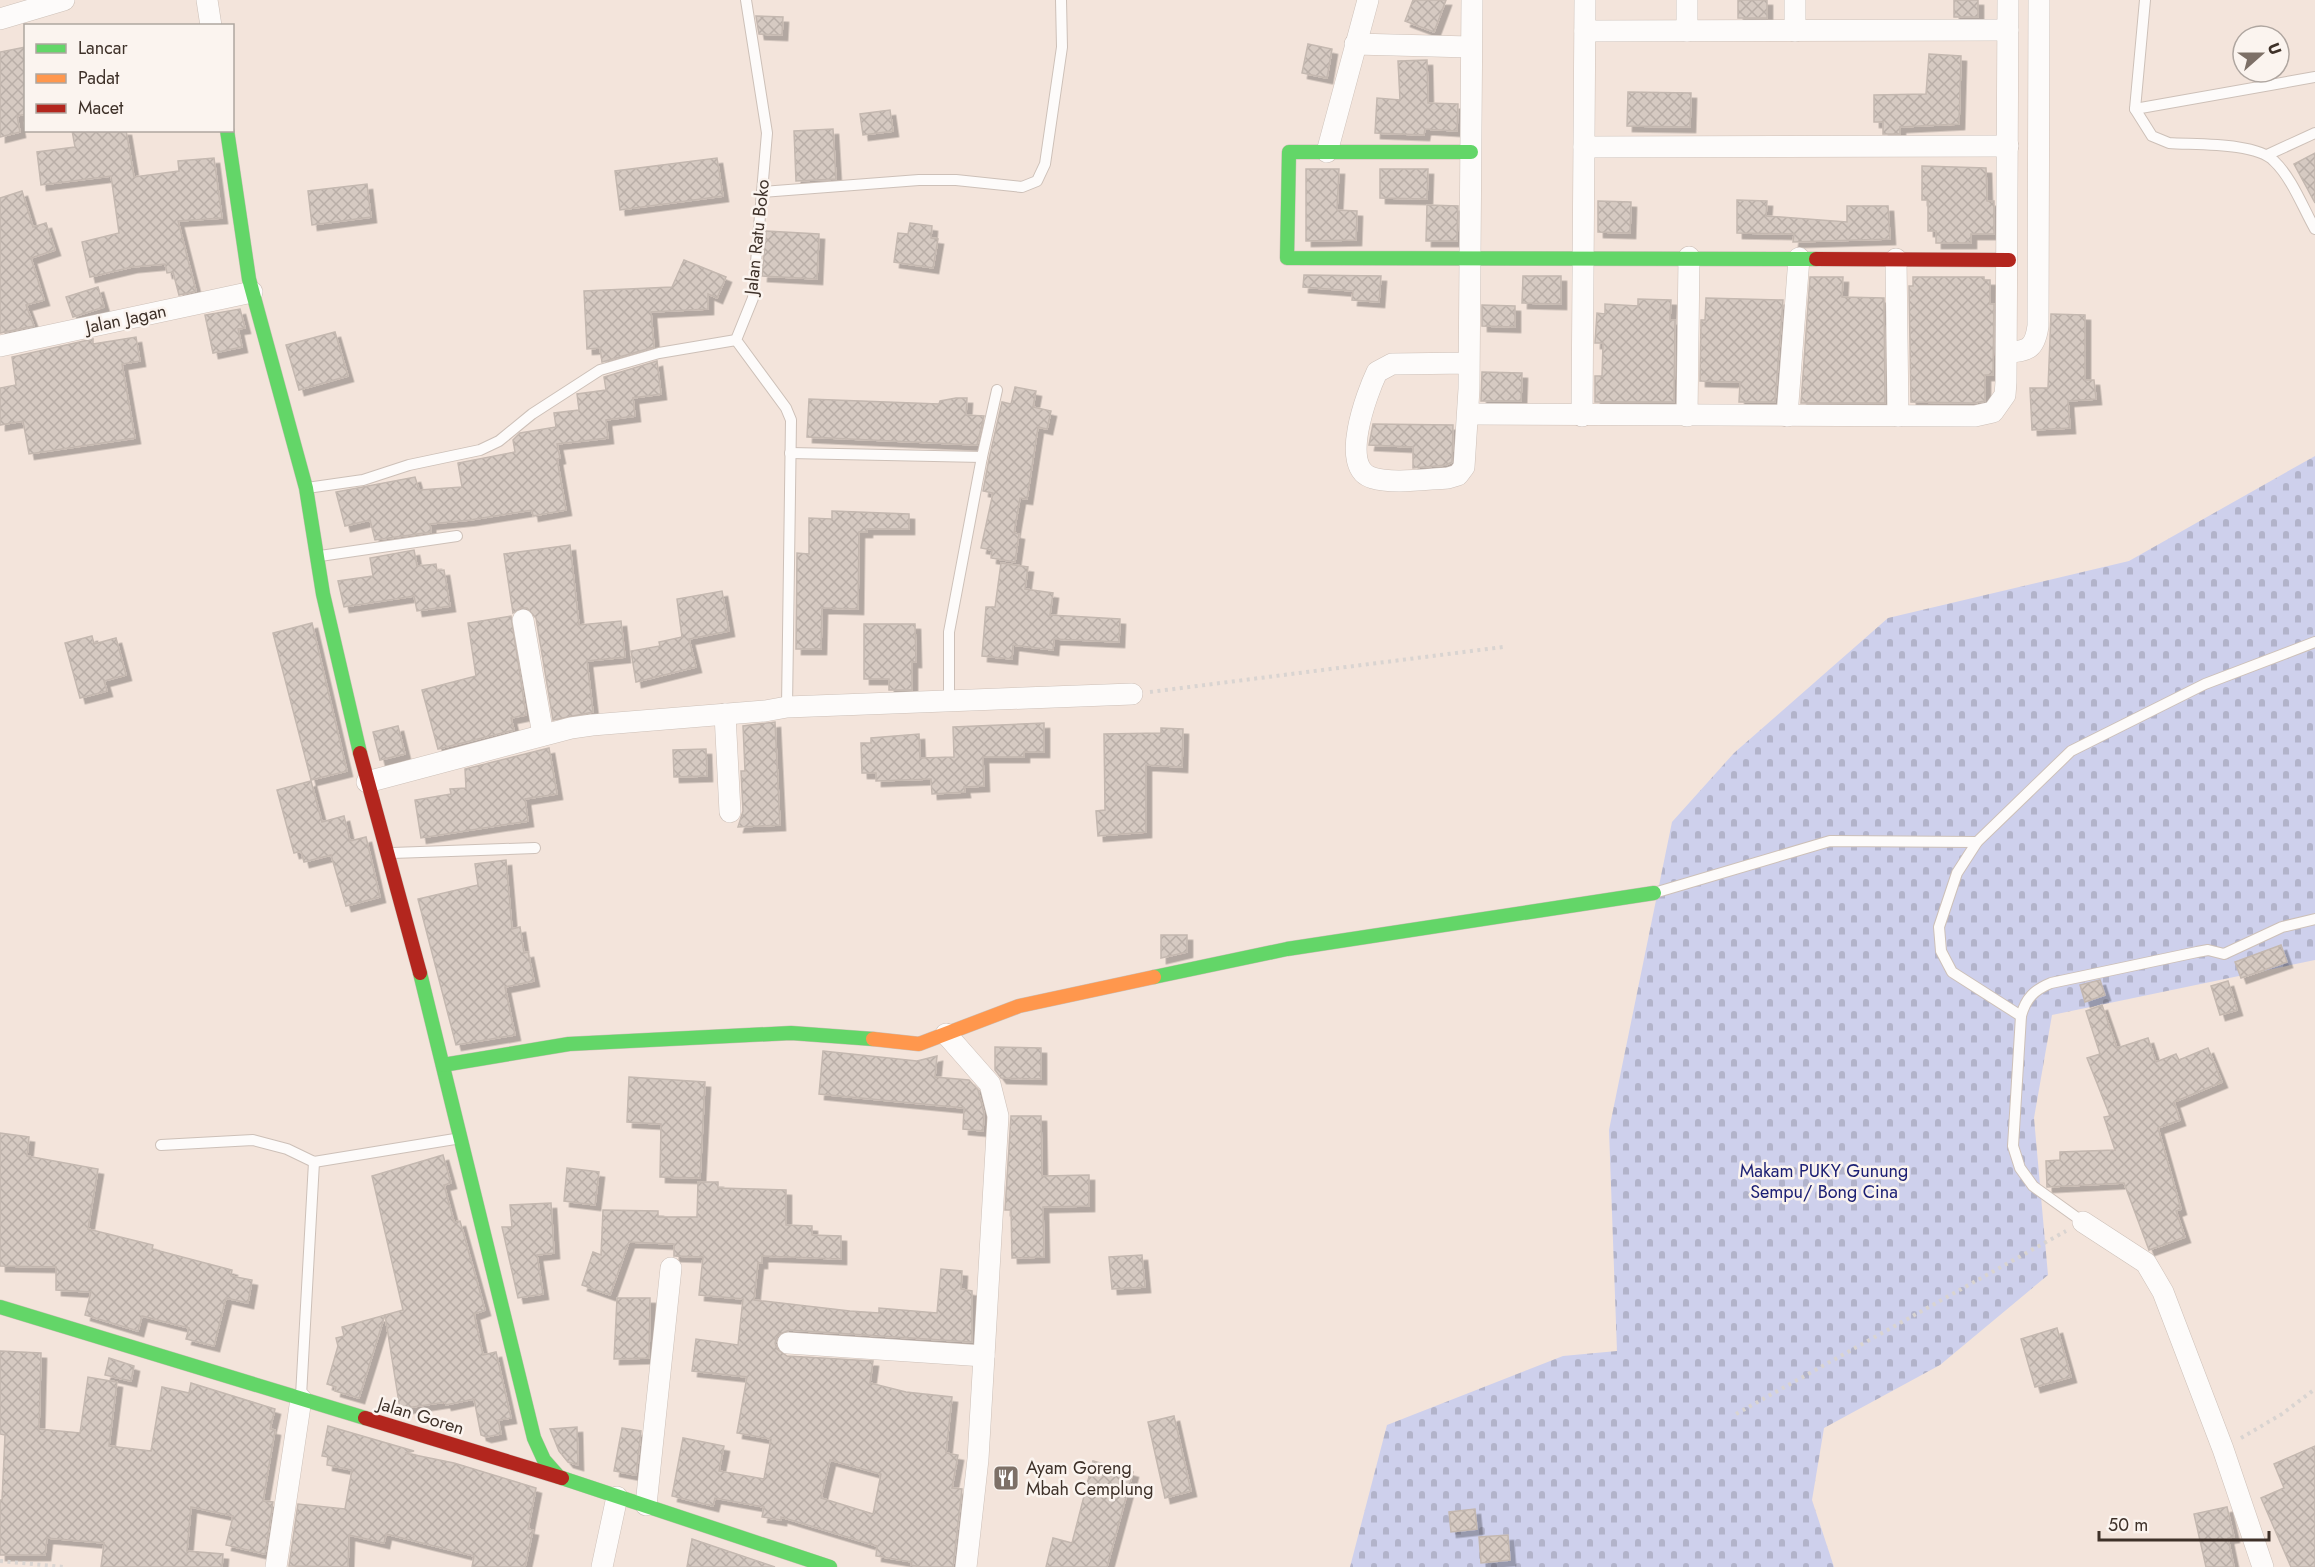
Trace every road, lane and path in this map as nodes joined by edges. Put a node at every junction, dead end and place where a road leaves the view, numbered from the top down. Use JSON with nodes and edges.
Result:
{"nodes":[{"id":1,"x":64,"y":0,"type":"edge"},
{"id":2,"x":207,"y":0,"type":"edge"},
{"id":3,"x":746,"y":0,"type":"edge"},
{"id":4,"x":1060,"y":0,"type":"edge"},
{"id":5,"x":1368,"y":0,"type":"edge"},
{"id":6,"x":1472,"y":0,"type":"edge"},
{"id":7,"x":1585,"y":0,"type":"edge"},
{"id":8,"x":1687,"y":0,"type":"edge"},
{"id":9,"x":1795,"y":0,"type":"edge"},
{"id":10,"x":2008,"y":0,"type":"edge"},
{"id":11,"x":2039,"y":0,"type":"edge"},
{"id":12,"x":2145,"y":0,"type":"edge"},
{"id":13,"x":0,"y":19,"type":"edge"},
{"id":14,"x":211,"y":24,"type":"edge"},
{"id":15,"x":2008,"y":30,"type":"junction"},
{"id":16,"x":1584,"y":31,"type":"junction"},
{"id":17,"x":1687,"y":31,"type":"junction"},
{"id":18,"x":1795,"y":31,"type":"junction"},
{"id":19,"x":1355,"y":44,"type":"junction"},
{"id":20,"x":1470,"y":47,"type":"junction"},
{"id":21,"x":2315,"y":77,"type":"edge"},
{"id":22,"x":2135,"y":109,"type":"junction"},
{"id":23,"x":227,"y":132,"type":"edge"},
{"id":24,"x":2315,"y":133,"type":"edge"},
{"id":25,"x":2008,"y":146,"type":"junction"},
{"id":26,"x":1584,"y":147,"type":"junction"},
{"id":27,"x":1327,"y":152,"type":"junction"},
{"id":28,"x":1471,"y":152,"type":"junction"},
{"id":29,"x":2267,"y":155,"type":"junction"},
{"id":30,"x":762,"y":192,"type":"junction"},
{"id":31,"x":2315,"y":229,"type":"edge"},
{"id":32,"x":1583,"y":257,"type":"junction"},
{"id":33,"x":1689,"y":257,"type":"junction"},
{"id":34,"x":1799,"y":258,"type":"junction"},
{"id":35,"x":1896,"y":259,"type":"junction"},
{"id":36,"x":1470,"y":260,"type":"junction"},
{"id":37,"x":2009,"y":260,"type":"junction"},
{"id":38,"x":252,"y":292,"type":"junction"},
{"id":39,"x":736,"y":340,"type":"junction"},
{"id":40,"x":0,"y":346,"type":"edge"},
{"id":41,"x":2007,"y":352,"type":"junction"},
{"id":42,"x":1469,"y":363,"type":"junction"},
{"id":43,"x":997,"y":390,"type":"dead end"},
{"id":44,"x":1469,"y":414,"type":"junction"},
{"id":45,"x":1582,"y":416,"type":"junction"},
{"id":46,"x":1687,"y":416,"type":"junction"},
{"id":47,"x":1787,"y":416,"type":"junction"},
{"id":48,"x":1898,"y":416,"type":"junction"},
{"id":49,"x":790,"y":453,"type":"junction"},
{"id":50,"x":982,"y":457,"type":"junction"},
{"id":51,"x":306,"y":488,"type":"junction"},
{"id":52,"x":457,"y":536,"type":"dead end"},
{"id":53,"x":317,"y":557,"type":"junction"},
{"id":54,"x":523,"y":620,"type":"dead end"},
{"id":55,"x":2315,"y":642,"type":"edge"},
{"id":56,"x":1503,"y":647,"type":"dead end"},
{"id":57,"x":1132,"y":694,"type":"joint"},
{"id":58,"x":949,"y":701,"type":"junction"},
{"id":59,"x":787,"y":706,"type":"junction"},
{"id":60,"x":725,"y":714,"type":"junction"},
{"id":61,"x":543,"y":735,"type":"junction"},
{"id":62,"x":367,"y":782,"type":"junction"},
{"id":63,"x":730,"y":812,"type":"dead end"},
{"id":64,"x":1977,"y":842,"type":"junction"},
{"id":65,"x":535,"y":848,"type":"dead end"},
{"id":66,"x":389,"y":853,"type":"junction"},
{"id":67,"x":1654,"y":893,"type":"joint"},
{"id":68,"x":2315,"y":919,"type":"edge"},
{"id":69,"x":2021,"y":1016,"type":"junction"},
{"id":70,"x":946,"y":1034,"type":"junction"},
{"id":71,"x":443,"y":1065,"type":"junction"},
{"id":72,"x":462,"y":1138,"type":"junction"},
{"id":73,"x":161,"y":1145,"type":"dead end"},
{"id":74,"x":314,"y":1162,"type":"junction"},
{"id":75,"x":2083,"y":1222,"type":"junction"},
{"id":76,"x":671,"y":1268,"type":"dead end"},
{"id":77,"x":0,"y":1307,"type":"edge"},
{"id":78,"x":788,"y":1343,"type":"dead end"},
{"id":79,"x":984,"y":1356,"type":"junction"},
{"id":80,"x":2315,"y":1389,"type":"edge"},
{"id":81,"x":301,"y":1399,"type":"junction"},
{"id":82,"x":1736,"y":1414,"type":"dead end"},
{"id":83,"x":534,"y":1438,"type":"junction"},
{"id":84,"x":2223,"y":1449,"type":"junction"},
{"id":85,"x":504,"y":1460,"type":"junction"},
{"id":86,"x":559,"y":1477,"type":"junction"},
{"id":87,"x":617,"y":1497,"type":"junction"},
{"id":88,"x":646,"y":1505,"type":"junction"},
{"id":89,"x":0,"y":1561,"type":"edge"},
{"id":90,"x":64,"y":1567,"type":"edge"},
{"id":91,"x":276,"y":1567,"type":"edge"},
{"id":92,"x":602,"y":1567,"type":"edge"},
{"id":93,"x":830,"y":1567,"type":"edge"},
{"id":94,"x":966,"y":1567,"type":"edge"},
{"id":95,"x":2264,"y":1567,"type":"edge"}],
"edges":[{"from":1,"to":13,"type":"street"},
{"from":2,"to":14,"type":"street"},
{"from":3,"to":30,"type":"lane","name":"Jalan Ratu Boko"},
{"from":4,"to":30,"type":"lane"},
{"from":5,"to":19,"type":"street"},
{"from":6,"to":20,"type":"street"},
{"from":7,"to":16,"type":"street"},
{"from":8,"to":17,"type":"street"},
{"from":9,"to":18,"type":"street"},
{"from":10,"to":15,"type":"street"},
{"from":11,"to":41,"type":"street"},
{"from":12,"to":22,"type":"lane"},
{"from":15,"to":18,"type":"street"},
{"from":15,"to":25,"type":"street"},
{"from":16,"to":17,"type":"street"},
{"from":16,"to":26,"type":"street"},
{"from":17,"to":18,"type":"street"},
{"from":19,"to":20,"type":"street"},
{"from":19,"to":27,"type":"street"},
{"from":20,"to":28,"type":"street"},
{"from":21,"to":22,"type":"lane"},
{"from":22,"to":29,"type":"lane"},
{"from":23,"to":38,"type":"street"},
{"from":24,"to":29,"type":"lane"},
{"from":25,"to":26,"type":"street"},
{"from":25,"to":37,"type":"street"},
{"from":26,"to":32,"type":"street"},
{"from":27,"to":28,"type":"street"},
{"from":27,"to":36,"type":"street"},
{"from":28,"to":36,"type":"street"},
{"from":29,"to":31,"type":"lane"},
{"from":30,"to":39,"type":"lane","name":"Jalan Ratu Boko"},
{"from":32,"to":33,"type":"street"},
{"from":32,"to":36,"type":"street"},
{"from":32,"to":45,"type":"street"},
{"from":33,"to":34,"type":"street"},
{"from":33,"to":46,"type":"street"},
{"from":34,"to":35,"type":"street"},
{"from":34,"to":47,"type":"street"},
{"from":35,"to":37,"type":"street"},
{"from":35,"to":48,"type":"street"},
{"from":36,"to":42,"type":"street"},
{"from":37,"to":41,"type":"street"},
{"from":38,"to":40,"type":"street","name":"Jalan Jagan"},
{"from":38,"to":51,"type":"street"},
{"from":39,"to":49,"type":"lane"},
{"from":39,"to":51,"type":"lane"},
{"from":41,"to":48,"type":"street"},
{"from":42,"to":44,"type":"street"},
{"from":42,"to":44,"type":"street"},
{"from":43,"to":50,"type":"lane"},
{"from":44,"to":45,"type":"street"},
{"from":45,"to":46,"type":"street"},
{"from":46,"to":47,"type":"street"},
{"from":47,"to":48,"type":"street"},
{"from":49,"to":50,"type":"lane"},
{"from":49,"to":59,"type":"lane"},
{"from":50,"to":58,"type":"lane"},
{"from":51,"to":53,"type":"street"},
{"from":52,"to":53,"type":"lane"},
{"from":53,"to":62,"type":"street"},
{"from":54,"to":61,"type":"street"},
{"from":55,"to":64,"type":"lane"},
{"from":56,"to":57,"type":"path"},
{"from":57,"to":58,"type":"street"},
{"from":58,"to":59,"type":"street"},
{"from":59,"to":60,"type":"street"},
{"from":60,"to":61,"type":"street"},
{"from":60,"to":63,"type":"street"},
{"from":61,"to":62,"type":"street"},
{"from":62,"to":66,"type":"street"},
{"from":64,"to":67,"type":"lane"},
{"from":64,"to":69,"type":"lane"},
{"from":65,"to":66,"type":"lane"},
{"from":66,"to":71,"type":"street"},
{"from":67,"to":70,"type":"street"},
{"from":68,"to":69,"type":"lane"},
{"from":69,"to":75,"type":"lane"},
{"from":70,"to":71,"type":"street"},
{"from":70,"to":79,"type":"street"},
{"from":71,"to":72,"type":"street"},
{"from":72,"to":74,"type":"lane"},
{"from":72,"to":83,"type":"street"},
{"from":73,"to":74,"type":"lane"},
{"from":74,"to":81,"type":"lane"},
{"from":75,"to":82,"type":"path"},
{"from":75,"to":84,"type":"street"},
{"from":76,"to":88,"type":"street"},
{"from":77,"to":81,"type":"street","name":"Jalan Goren"},
{"from":78,"to":79,"type":"street"},
{"from":79,"to":94,"type":"street"},
{"from":80,"to":84,"type":"path"},
{"from":81,"to":85,"type":"street","name":"Jalan Goren"},
{"from":81,"to":91,"type":"street"},
{"from":83,"to":85,"type":"street"},
{"from":83,"to":86,"type":"street"},
{"from":84,"to":95,"type":"street"},
{"from":85,"to":86,"type":"street","name":"Jalan Goren"},
{"from":86,"to":87,"type":"street","name":"Jalan Goren"},
{"from":87,"to":88,"type":"street","name":"Jalan Goren"},
{"from":87,"to":92,"type":"street"},
{"from":88,"to":93,"type":"street","name":"Jalan Goren"},
{"from":89,"to":90,"type":"path"}]}
